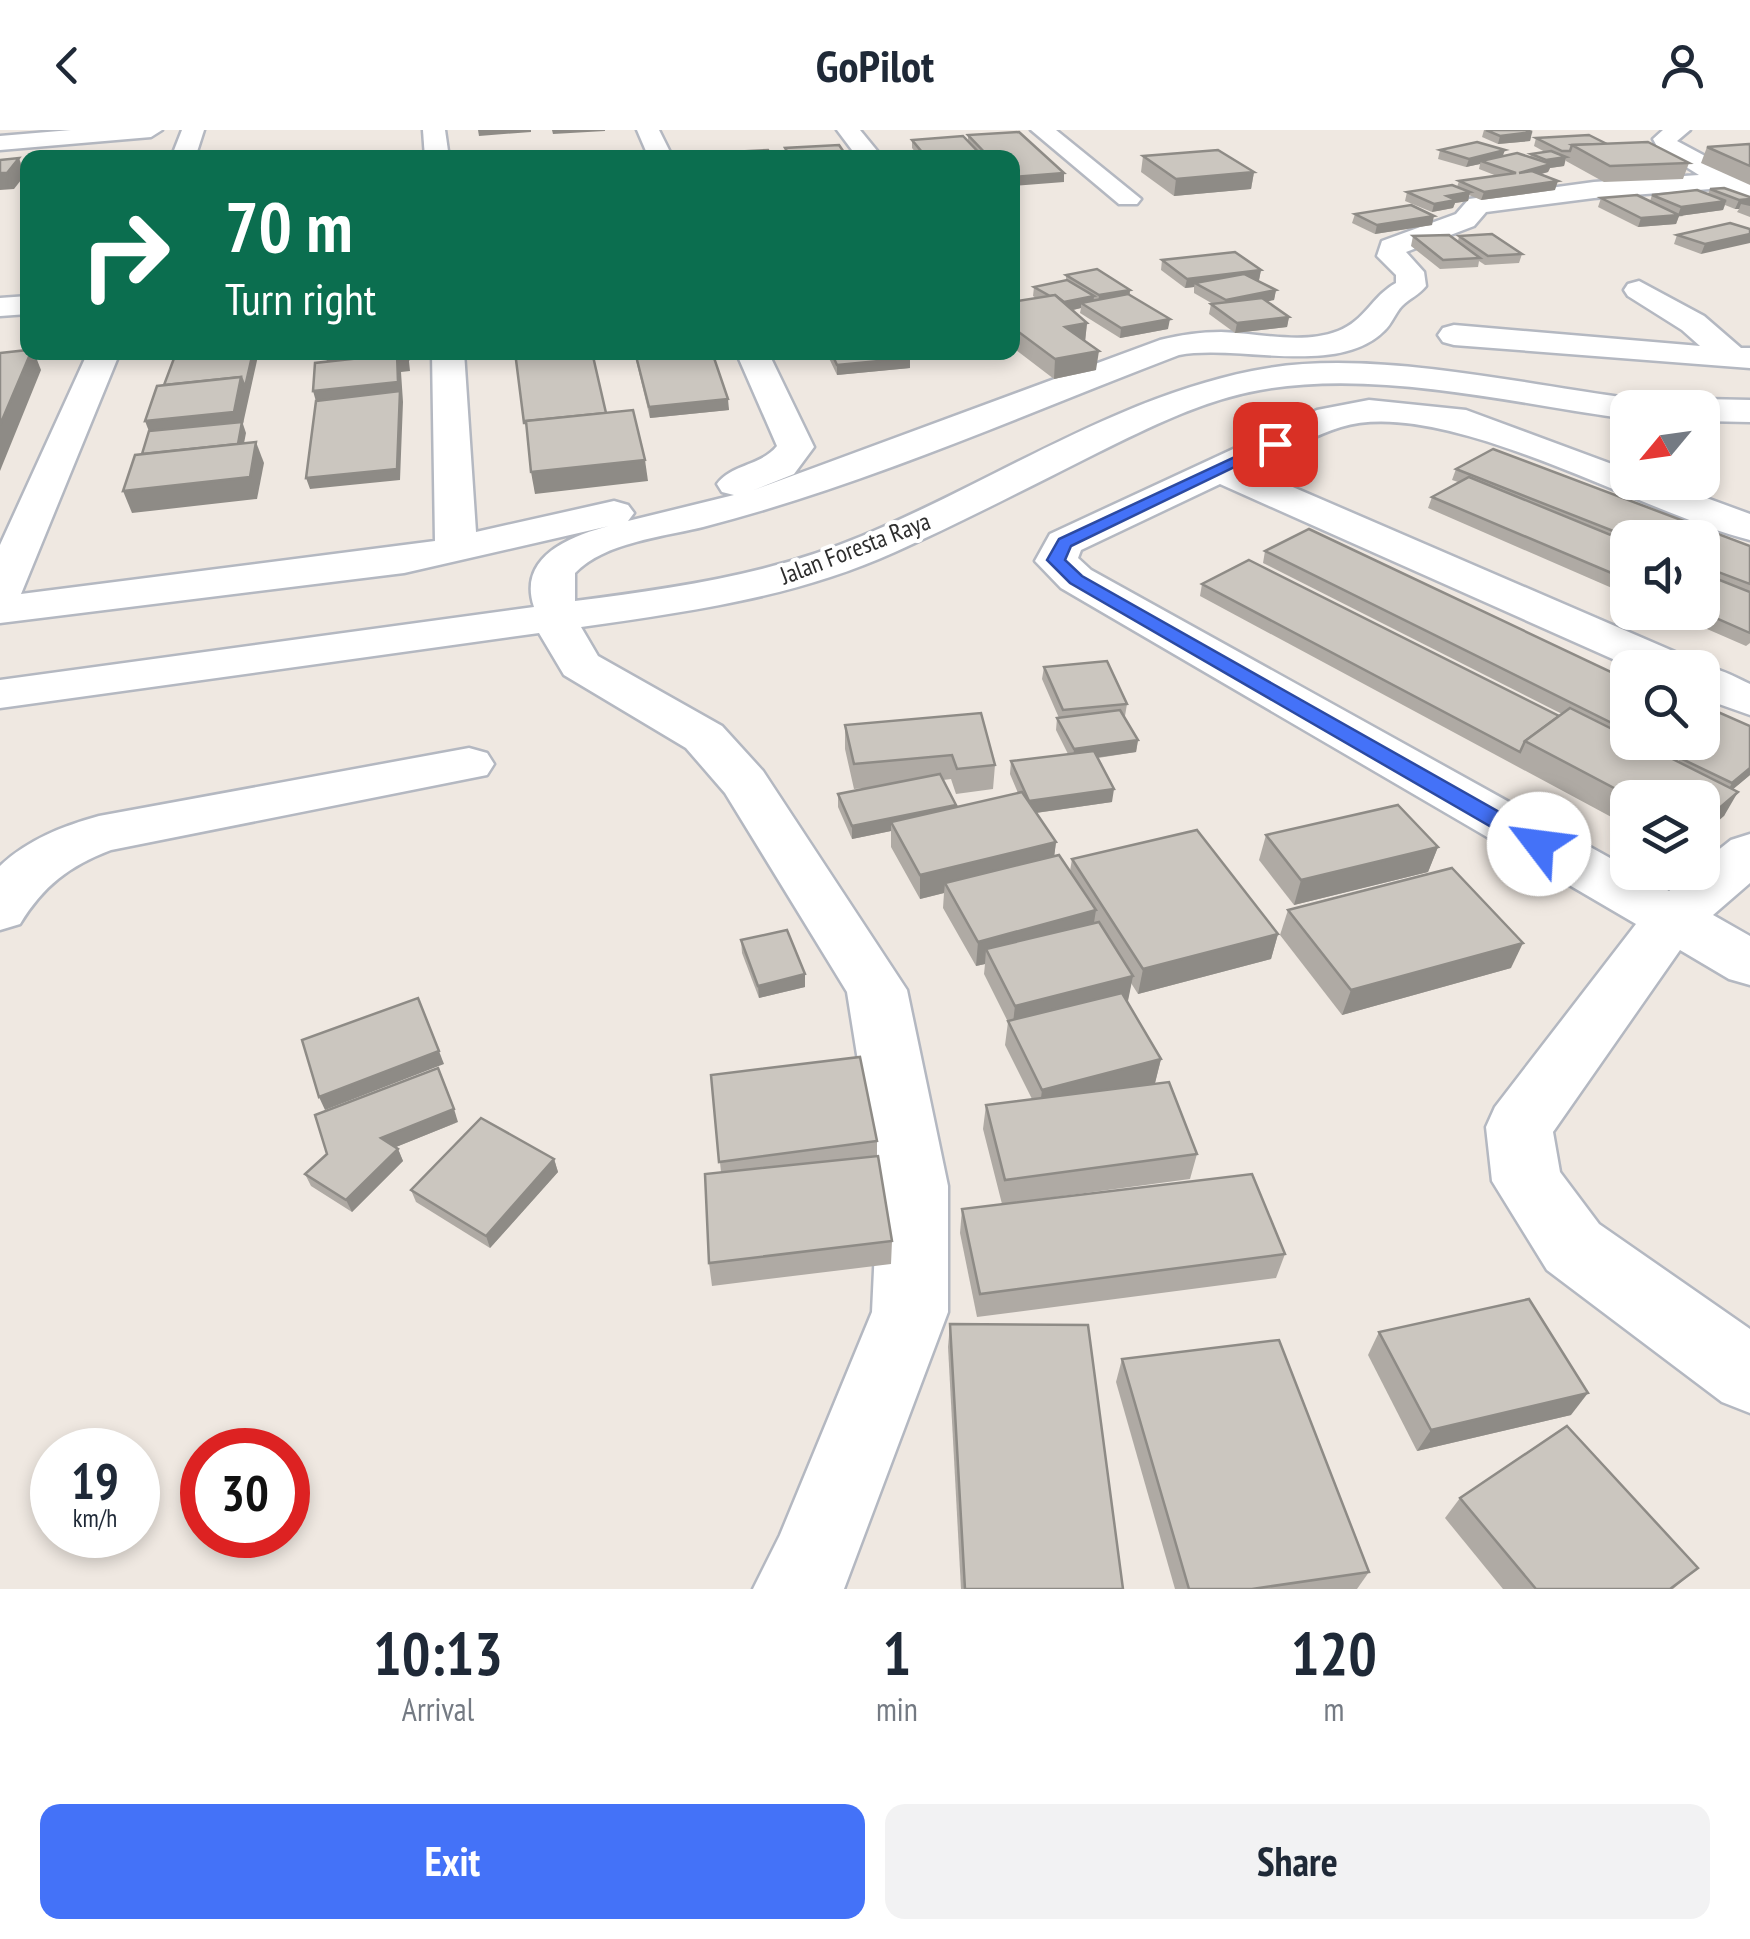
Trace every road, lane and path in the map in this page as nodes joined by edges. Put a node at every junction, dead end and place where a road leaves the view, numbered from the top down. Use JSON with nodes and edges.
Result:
{"nodes":[{"id":1,"x":151,"y":130,"type":"edge"},
{"id":2,"x":848,"y":130,"type":"edge"},
{"id":3,"x":1042,"y":130,"type":"edge"},
{"id":4,"x":1680,"y":130,"type":"edge"},
{"id":5,"x":0,"y":144,"type":"edge"},
{"id":6,"x":864,"y":150,"type":"edge"},
{"id":7,"x":1737,"y":184,"type":"edge"},
{"id":8,"x":1128,"y":199,"type":"dead end"},
{"id":9,"x":1639,"y":290,"type":"dead end"},
{"id":10,"x":1454,"y":335,"type":"dead end"},
{"id":11,"x":1742,"y":359,"type":"edge"},
{"id":12,"x":101,"y":360,"type":"edge"},
{"id":13,"x":448,"y":360,"type":"edge"},
{"id":14,"x":756,"y":360,"type":"edge"},
{"id":15,"x":1610,"y":406,"type":"edge"},
{"id":16,"x":1720,"y":410,"type":"edge"},
{"id":17,"x":1750,"y":411,"type":"edge"},
{"id":18,"x":1220,"y":470,"type":"junction"},
{"id":19,"x":1750,"y":528,"type":"edge"},
{"id":20,"x":456,"y":548,"type":"junction"},
{"id":21,"x":0,"y":593,"type":"edge"},
{"id":22,"x":0,"y":610,"type":"edge"},
{"id":23,"x":1632,"y":650,"type":"edge"},
{"id":24,"x":1720,"y":688,"type":"edge"},
{"id":25,"x":0,"y":694,"type":"edge"},
{"id":26,"x":1750,"y":701,"type":"edge"},
{"id":27,"x":469,"y":764,"type":"dead end"},
{"id":28,"x":1750,"y":853,"type":"edge"},
{"id":29,"x":0,"y":910,"type":"edge"},
{"id":30,"x":1671,"y":920,"type":"junction"},
{"id":31,"x":1750,"y":964,"type":"edge"},
{"id":32,"x":1750,"y":1375,"type":"edge"},
{"id":33,"x":815,"y":1581,"type":"edge"}],
"edges":[{"from":1,"to":5,"type":"street"},
{"from":2,"to":6,"type":"street"},
{"from":3,"to":8,"type":"street"},
{"from":4,"to":7,"type":"street"},
{"from":7,"to":33,"type":"street"},
{"from":9,"to":11,"type":"street"},
{"from":10,"to":11,"type":"street"},
{"from":12,"to":21,"type":"street"},
{"from":13,"to":20,"type":"street"},
{"from":14,"to":20,"type":"street"},
{"from":15,"to":25,"type":"street","name":"Jalan Foresta Raya"},
{"from":16,"to":17,"type":"street"},
{"from":18,"to":19,"type":"street"},
{"from":18,"to":23,"type":"street"},
{"from":18,"to":30,"type":"street"},
{"from":20,"to":22,"type":"street"},
{"from":24,"to":26,"type":"street"},
{"from":27,"to":29,"type":"street"},
{"from":28,"to":30,"type":"street"},
{"from":30,"to":31,"type":"street"},
{"from":30,"to":32,"type":"street"}]}
